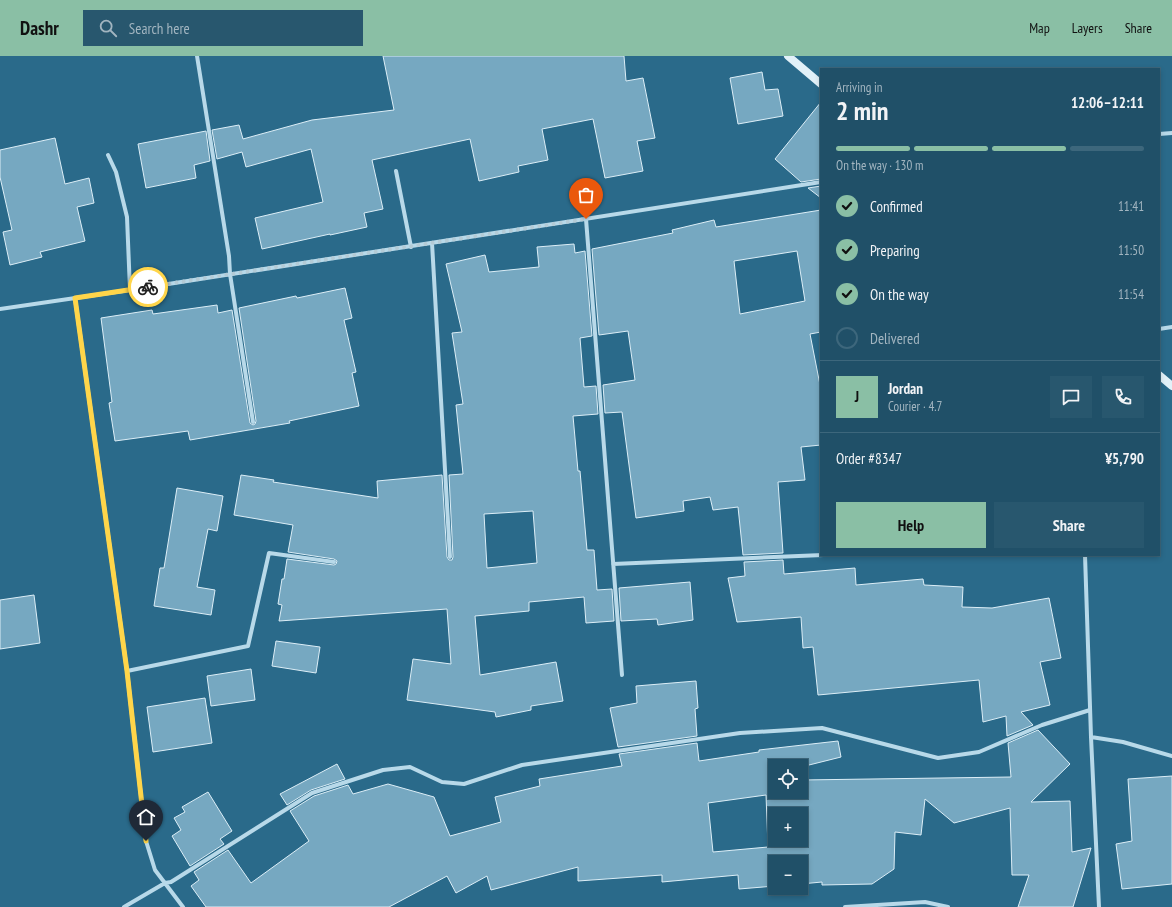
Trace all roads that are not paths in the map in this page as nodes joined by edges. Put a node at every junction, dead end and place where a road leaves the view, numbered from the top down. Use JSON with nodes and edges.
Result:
{"nodes":[{"id":1,"x":196,"y":56,"type":"edge"},
{"id":2,"x":788,"y":56,"type":"edge"},
{"id":3,"x":820,"y":83,"type":"edge"},
{"id":4,"x":1172,"y":133,"type":"edge"},
{"id":5,"x":1160,"y":134,"type":"edge"},
{"id":6,"x":108,"y":155,"type":"dead end"},
{"id":7,"x":396,"y":171,"type":"dead end"},
{"id":8,"x":820,"y":182,"type":"edge"},
{"id":9,"x":586,"y":219,"type":"junction"},
{"id":10,"x":432,"y":243,"type":"junction"},
{"id":11,"x":411,"y":246,"type":"junction"},
{"id":12,"x":230,"y":274,"type":"junction"},
{"id":13,"x":130,"y":290,"type":"junction"},
{"id":14,"x":75,"y":298,"type":"junction"},
{"id":15,"x":0,"y":309,"type":"edge"},
{"id":16,"x":1172,"y":327,"type":"edge"},
{"id":17,"x":1160,"y":329,"type":"edge"},
{"id":18,"x":1160,"y":376,"type":"edge"},
{"id":19,"x":1172,"y":386,"type":"edge"},
{"id":20,"x":252,"y":422,"type":"dead end"},
{"id":21,"x":820,"y":555,"type":"edge"},
{"id":22,"x":1085,"y":556,"type":"edge"},
{"id":23,"x":450,"y":557,"type":"dead end"},
{"id":24,"x":334,"y":562,"type":"dead end"},
{"id":25,"x":613,"y":564,"type":"junction"},
{"id":26,"x":127,"y":671,"type":"junction"},
{"id":27,"x":622,"y":676,"type":"dead end"},
{"id":28,"x":1090,"y":710,"type":"junction"},
{"id":29,"x":1091,"y":737,"type":"junction"},
{"id":30,"x":1172,"y":756,"type":"edge"},
{"id":31,"x":165,"y":883,"type":"junction"},
{"id":32,"x":124,"y":907,"type":"edge"},
{"id":33,"x":183,"y":907,"type":"edge"},
{"id":34,"x":845,"y":907,"type":"edge"},
{"id":35,"x":948,"y":907,"type":"edge"},
{"id":36,"x":1098,"y":907,"type":"edge"}],
"edges":[{"from":1,"to":12,"type":"street"},
{"from":2,"to":3,"type":"main road"},
{"from":4,"to":5,"type":"street"},
{"from":6,"to":13,"type":"street"},
{"from":7,"to":11,"type":"street"},
{"from":8,"to":9,"type":"street"},
{"from":9,"to":10,"type":"street"},
{"from":9,"to":25,"type":"street"},
{"from":10,"to":11,"type":"street"},
{"from":10,"to":23,"type":"street"},
{"from":11,"to":12,"type":"street"},
{"from":12,"to":13,"type":"street"},
{"from":12,"to":20,"type":"street"},
{"from":13,"to":14,"type":"street"},
{"from":14,"to":15,"type":"street"},
{"from":14,"to":26,"type":"street"},
{"from":16,"to":17,"type":"street"},
{"from":18,"to":19,"type":"main road"},
{"from":21,"to":25,"type":"street"},
{"from":22,"to":28,"type":"street"},
{"from":24,"to":26,"type":"street"},
{"from":25,"to":27,"type":"street"},
{"from":26,"to":31,"type":"street"},
{"from":28,"to":29,"type":"street"},
{"from":28,"to":31,"type":"street"},
{"from":29,"to":30,"type":"street"},
{"from":29,"to":36,"type":"street"},
{"from":31,"to":32,"type":"street"},
{"from":31,"to":33,"type":"street"},
{"from":34,"to":35,"type":"street"}]}
